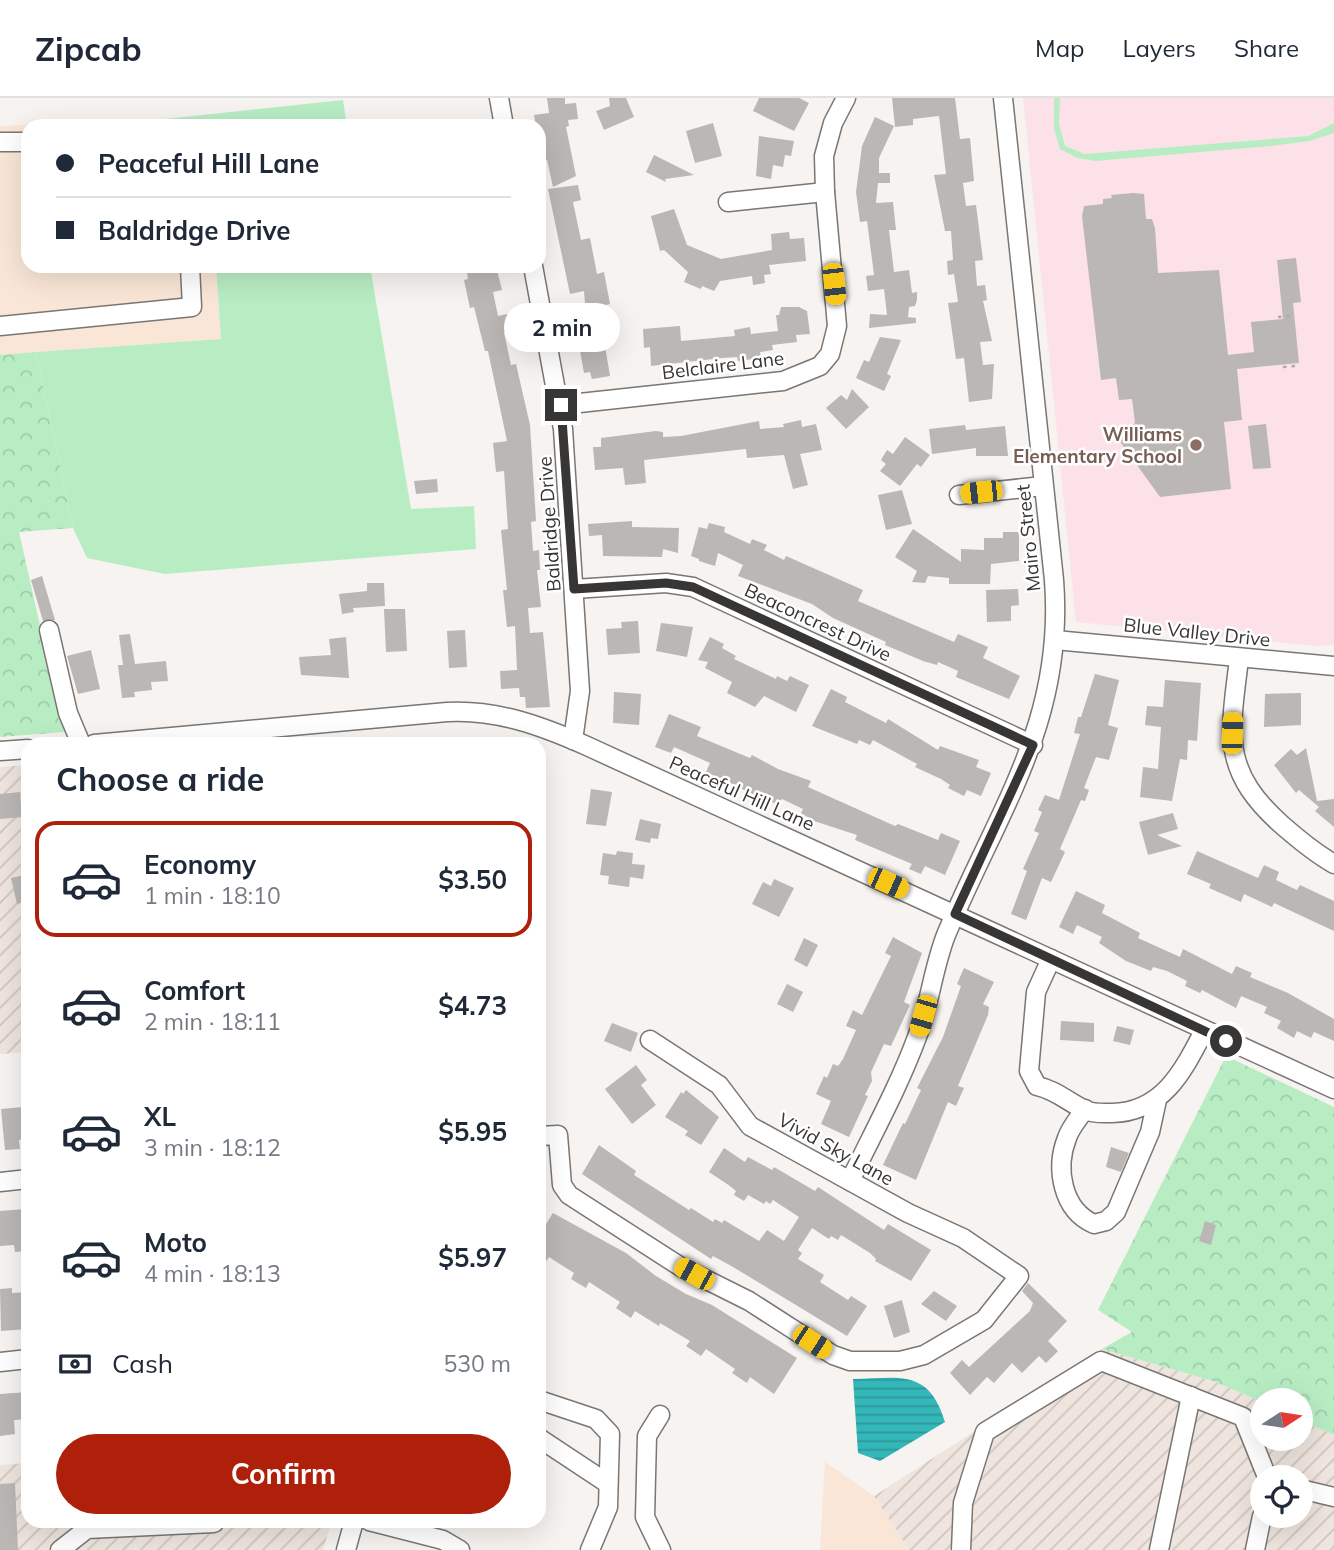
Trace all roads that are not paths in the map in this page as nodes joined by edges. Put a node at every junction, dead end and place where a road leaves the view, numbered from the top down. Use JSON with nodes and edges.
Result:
{"nodes":[{"id":1,"x":499,"y":98,"type":"edge"},
{"id":2,"x":846,"y":98,"type":"edge"},
{"id":3,"x":1003,"y":98,"type":"edge"},
{"id":4,"x":503,"y":119,"type":"edge"},
{"id":5,"x":0,"y":142,"type":"edge"},
{"id":6,"x":21,"y":142,"type":"edge"},
{"id":7,"x":824,"y":192,"type":"junction"},
{"id":8,"x":728,"y":202,"type":"dead end"},
{"id":9,"x":190,"y":273,"type":"edge"},
{"id":10,"x":534,"y":273,"type":"edge"},
{"id":11,"x":0,"y":327,"type":"edge"},
{"id":12,"x":561,"y":405,"type":"junction"},
{"id":13,"x":1043,"y":486,"type":"junction"},
{"id":14,"x":959,"y":495,"type":"dead end"},
{"id":15,"x":574,"y":589,"type":"junction"},
{"id":16,"x":49,"y":630,"type":"dead end"},
{"id":17,"x":1055,"y":640,"type":"junction"},
{"id":18,"x":1239,"y":659,"type":"junction"},
{"id":19,"x":1334,"y":666,"type":"edge"},
{"id":20,"x":78,"y":737,"type":"edge"},
{"id":21,"x":171,"y":737,"type":"edge"},
{"id":22,"x":573,"y":740,"type":"junction"},
{"id":23,"x":1033,"y":745,"type":"junction"},
{"id":24,"x":21,"y":750,"type":"edge"},
{"id":25,"x":0,"y":751,"type":"edge"},
{"id":26,"x":1334,"y":863,"type":"edge"},
{"id":27,"x":955,"y":914,"type":"junction"},
{"id":28,"x":1051,"y":959,"type":"junction"},
{"id":29,"x":1204,"y":1031,"type":"junction"},
{"id":30,"x":650,"y":1040,"type":"dead end"},
{"id":31,"x":1334,"y":1089,"type":"edge"},
{"id":32,"x":1157,"y":1100,"type":"junction"},
{"id":33,"x":1085,"y":1110,"type":"junction"},
{"id":34,"x":546,"y":1136,"type":"edge"},
{"id":35,"x":21,"y":1180,"type":"edge"},
{"id":36,"x":850,"y":1181,"type":"junction"},
{"id":37,"x":0,"y":1182,"type":"edge"},
{"id":38,"x":21,"y":1360,"type":"edge"},
{"id":39,"x":0,"y":1362,"type":"edge"},
{"id":40,"x":1191,"y":1395,"type":"junction"},
{"id":41,"x":546,"y":1402,"type":"edge"},
{"id":42,"x":660,"y":1415,"type":"dead end"},
{"id":43,"x":546,"y":1442,"type":"edge"},
{"id":44,"x":1262,"y":1465,"type":"edge"},
{"id":45,"x":607,"y":1483,"type":"junction"},
{"id":46,"x":1313,"y":1492,"type":"edge"},
{"id":47,"x":1334,"y":1497,"type":"edge"},
{"id":48,"x":108,"y":1528,"type":"edge"},
{"id":49,"x":352,"y":1528,"type":"edge"},
{"id":50,"x":396,"y":1528,"type":"edge"},
{"id":51,"x":1260,"y":1528,"type":"edge"},
{"id":52,"x":60,"y":1550,"type":"edge"},
{"id":53,"x":346,"y":1550,"type":"edge"},
{"id":54,"x":460,"y":1550,"type":"edge"},
{"id":55,"x":590,"y":1550,"type":"edge"},
{"id":56,"x":662,"y":1550,"type":"edge"},
{"id":57,"x":961,"y":1550,"type":"edge"},
{"id":58,"x":1159,"y":1550,"type":"edge"},
{"id":59,"x":1255,"y":1550,"type":"edge"}],
"edges":[{"from":1,"to":4,"type":"street"},
{"from":2,"to":7,"type":"street","name":"Belclaire Lane"},
{"from":3,"to":13,"type":"street","name":"Mairo Street"},
{"from":5,"to":6,"type":"street"},
{"from":7,"to":8,"type":"street"},
{"from":7,"to":12,"type":"street","name":"Belclaire Lane"},
{"from":9,"to":11,"type":"street"},
{"from":10,"to":12,"type":"street","name":"Baldridge Drive"},
{"from":12,"to":15,"type":"street","name":"Baldridge Drive"},
{"from":13,"to":14,"type":"street"},
{"from":13,"to":17,"type":"street","name":"Mairo Street"},
{"from":15,"to":22,"type":"street","name":"Baldridge Drive"},
{"from":15,"to":23,"type":"street","name":"Beaconcrest Drive"},
{"from":16,"to":20,"type":"street"},
{"from":17,"to":18,"type":"street","name":"Blue Valley Drive"},
{"from":17,"to":23,"type":"street","name":"Mairo Street"},
{"from":18,"to":19,"type":"street","name":"Blue Valley Drive"},
{"from":18,"to":26,"type":"street"},
{"from":21,"to":22,"type":"street","name":"Peaceful Hill Lane"},
{"from":22,"to":27,"type":"street","name":"Peaceful Hill Lane"},
{"from":23,"to":27,"type":"street","name":"Mairo Street"},
{"from":24,"to":25,"type":"street"},
{"from":27,"to":28,"type":"street","name":"Peaceful Hill Lane"},
{"from":27,"to":36,"type":"street","name":"Mairo Street"},
{"from":28,"to":29,"type":"street","name":"Peaceful Hill Lane"},
{"from":28,"to":33,"type":"street"},
{"from":29,"to":31,"type":"street","name":"Peaceful Hill Lane"},
{"from":29,"to":32,"type":"street"},
{"from":30,"to":36,"type":"street","name":"Vivid Sky Lane"},
{"from":32,"to":33,"type":"street"},
{"from":32,"to":33,"type":"street"},
{"from":34,"to":36,"type":"street","name":"Vivid Sky Lane"},
{"from":35,"to":37,"type":"street"},
{"from":38,"to":39,"type":"street"},
{"from":40,"to":44,"type":"street"},
{"from":40,"to":57,"type":"street"},
{"from":40,"to":58,"type":"street"},
{"from":41,"to":45,"type":"street"},
{"from":42,"to":56,"type":"street"},
{"from":43,"to":45,"type":"street"},
{"from":45,"to":55,"type":"street"},
{"from":46,"to":47,"type":"street"},
{"from":48,"to":52,"type":"street"},
{"from":49,"to":53,"type":"street"},
{"from":50,"to":54,"type":"street"},
{"from":51,"to":59,"type":"street"}]}
